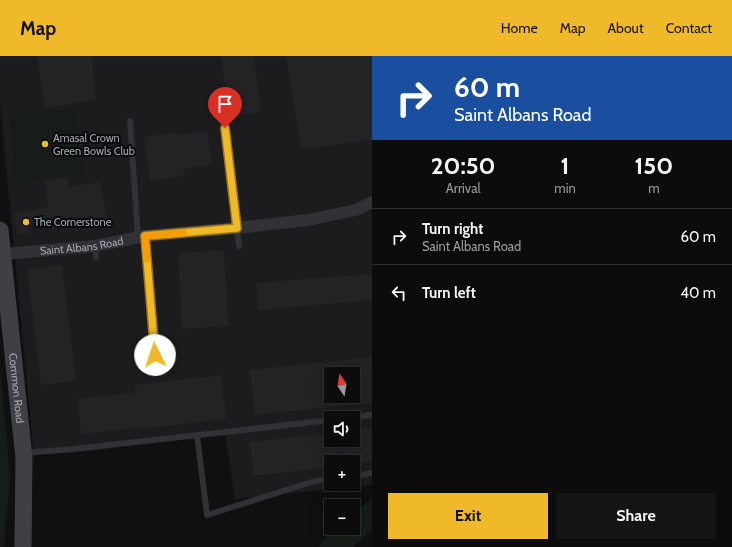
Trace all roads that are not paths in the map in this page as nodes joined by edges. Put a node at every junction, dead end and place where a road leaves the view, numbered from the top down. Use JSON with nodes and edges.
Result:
{"nodes":[{"id":1,"x":130,"y":121,"type":"dead end"},
{"id":2,"x":225,"y":128,"type":"dead end"},
{"id":3,"x":372,"y":202,"type":"edge"},
{"id":4,"x":237,"y":228,"type":"junction"},
{"id":5,"x":0,"y":230,"type":"edge"},
{"id":6,"x":141,"y":237,"type":"junction"},
{"id":7,"x":239,"y":246,"type":"dead end"},
{"id":8,"x":2,"y":254,"type":"junction"},
{"id":9,"x":155,"y":355,"type":"dead end"},
{"id":10,"x":372,"y":415,"type":"edge"},
{"id":11,"x":360,"y":416,"type":"edge"},
{"id":12,"x":324,"y":421,"type":"edge"},
{"id":13,"x":197,"y":435,"type":"junction"},
{"id":14,"x":24,"y":453,"type":"junction"},
{"id":15,"x":372,"y":473,"type":"edge"},
{"id":16,"x":360,"y":475,"type":"edge"},
{"id":17,"x":324,"y":480,"type":"edge"},
{"id":18,"x":23,"y":547,"type":"edge"}],
"edges":[{"from":1,"to":6,"type":"lane"},
{"from":2,"to":4,"type":"lane"},
{"from":3,"to":4,"type":"street","name":"Saint Albans Road"},
{"from":4,"to":6,"type":"street","name":"Saint Albans Road"},
{"from":4,"to":7,"type":"lane"},
{"from":5,"to":8,"type":"street","name":"Common Road"},
{"from":6,"to":8,"type":"street","name":"Saint Albans Road"},
{"from":6,"to":9,"type":"lane"},
{"from":8,"to":14,"type":"street","name":"Common Road"},
{"from":10,"to":11,"type":"lane"},
{"from":12,"to":13,"type":"lane"},
{"from":13,"to":14,"type":"lane"},
{"from":13,"to":17,"type":"lane"},
{"from":14,"to":18,"type":"street","name":"Common Road"},
{"from":15,"to":16,"type":"lane"}]}
